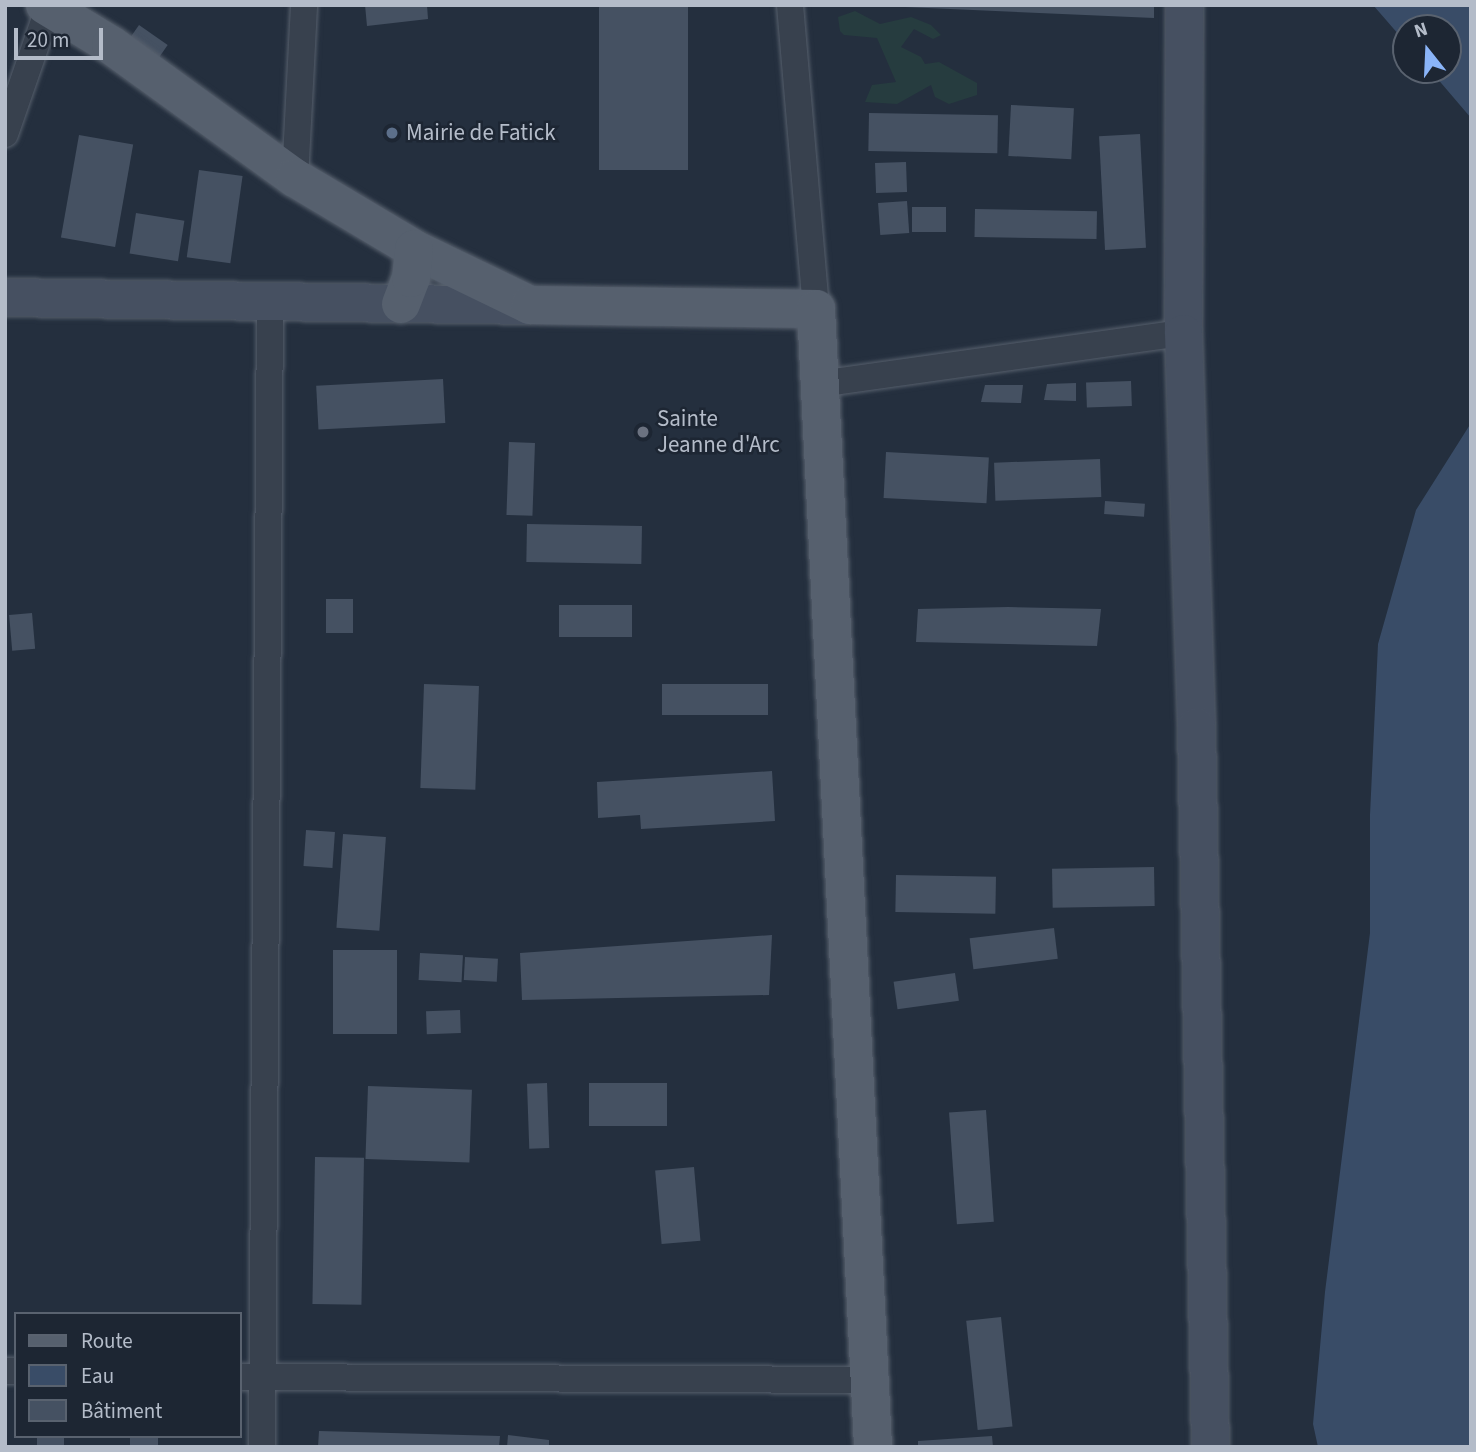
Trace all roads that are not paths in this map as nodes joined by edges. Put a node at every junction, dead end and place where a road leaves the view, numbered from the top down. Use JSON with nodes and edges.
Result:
{"nodes":[{"id":1,"x":304,"y":5,"type":"edge"},
{"id":2,"x":790,"y":5,"type":"edge"},
{"id":3,"x":1184,"y":5,"type":"edge"},
{"id":4,"x":48,"y":6,"type":"edge"},
{"id":5,"x":5,"y":134,"type":"edge"},
{"id":6,"x":295,"y":178,"type":"junction"},
{"id":7,"x":414,"y":250,"type":"junction"},
{"id":8,"x":5,"y":297,"type":"edge"},
{"id":9,"x":270,"y":303,"type":"junction"},
{"id":10,"x":401,"y":304,"type":"junction"},
{"id":11,"x":530,"y":305,"type":"junction"},
{"id":12,"x":816,"y":309,"type":"junction"},
{"id":13,"x":1183,"y":333,"type":"junction"},
{"id":14,"x":819,"y":384,"type":"junction"},
{"id":15,"x":252,"y":1377,"type":"edge"},
{"id":16,"x":869,"y":1380,"type":"junction"},
{"id":17,"x":262,"y":1447,"type":"edge"},
{"id":18,"x":873,"y":1447,"type":"edge"},
{"id":19,"x":1210,"y":1447,"type":"edge"}],
"edges":[{"from":1,"to":6,"type":"street"},
{"from":2,"to":12,"type":"street"},
{"from":3,"to":13,"type":"street"},
{"from":4,"to":5,"type":"street"},
{"from":4,"to":6,"type":"main road"},
{"from":6,"to":7,"type":"main road"},
{"from":7,"to":10,"type":"main road"},
{"from":7,"to":11,"type":"main road"},
{"from":8,"to":9,"type":"street"},
{"from":9,"to":10,"type":"street"},
{"from":9,"to":15,"type":"street"},
{"from":10,"to":11,"type":"street"},
{"from":11,"to":12,"type":"main road"},
{"from":12,"to":14,"type":"main road"},
{"from":13,"to":14,"type":"street"},
{"from":13,"to":19,"type":"street"},
{"from":14,"to":16,"type":"main road"},
{"from":15,"to":16,"type":"street"},
{"from":15,"to":17,"type":"street"},
{"from":16,"to":18,"type":"main road"}]}
